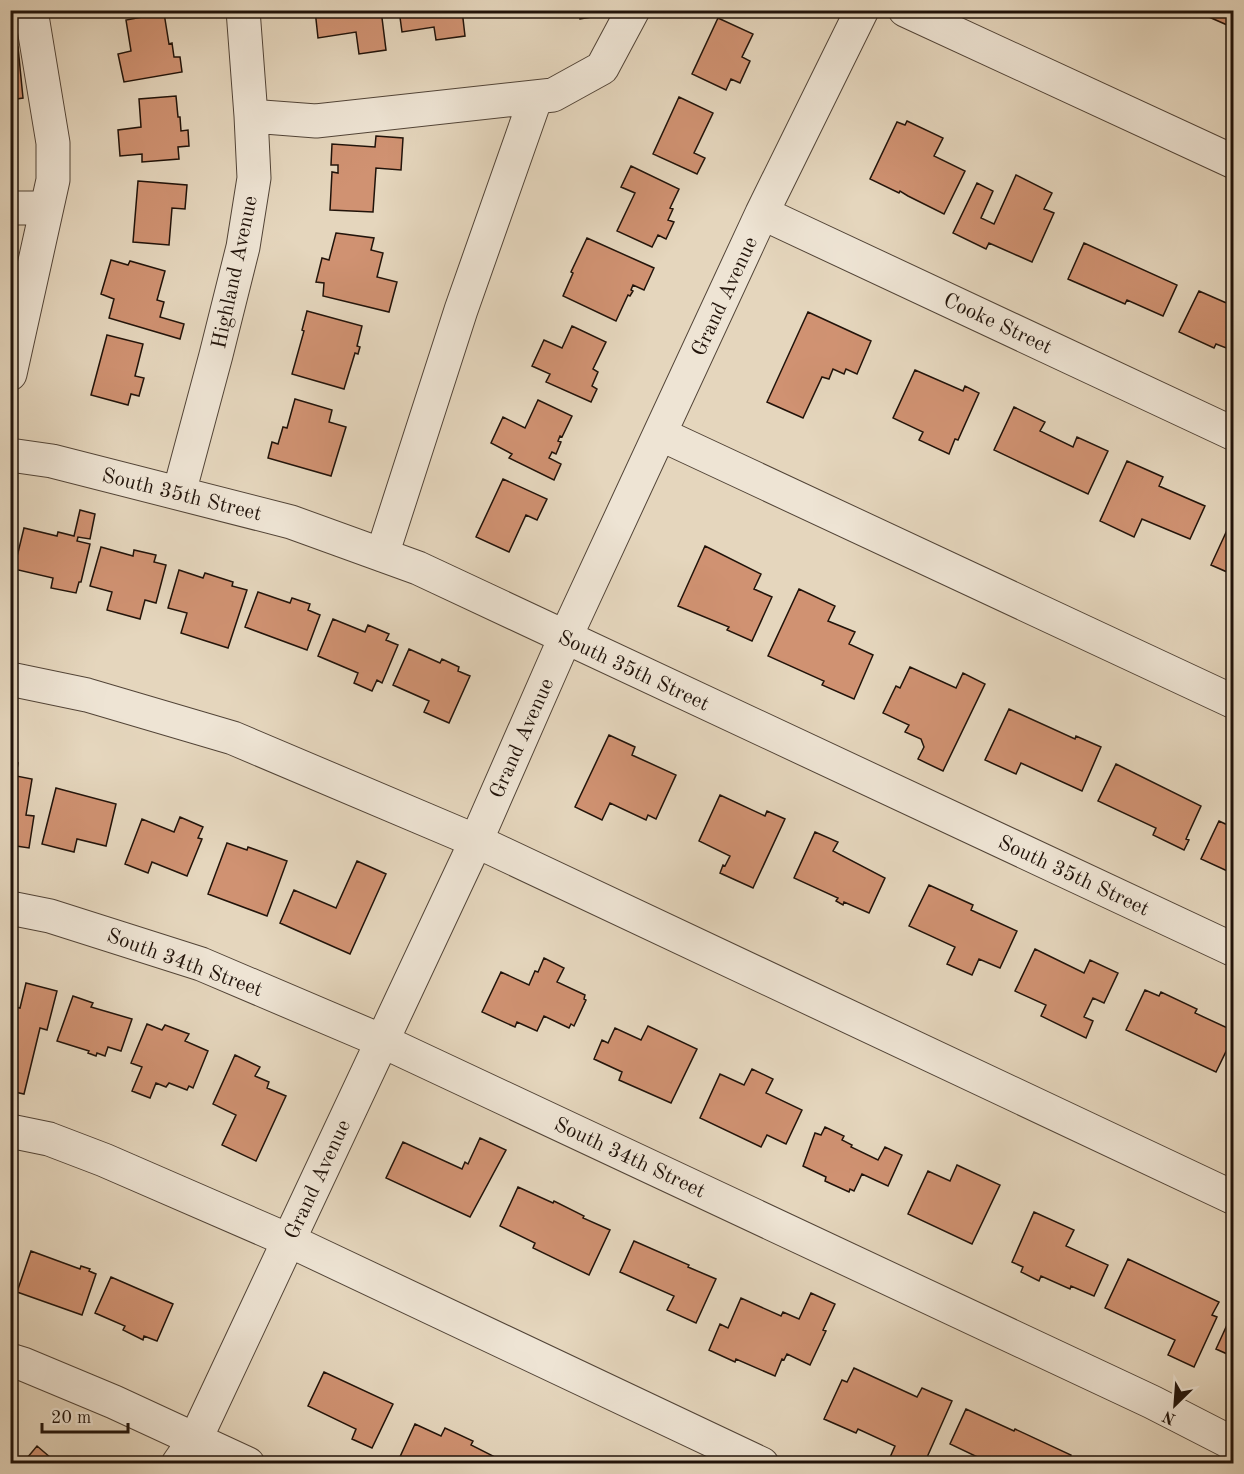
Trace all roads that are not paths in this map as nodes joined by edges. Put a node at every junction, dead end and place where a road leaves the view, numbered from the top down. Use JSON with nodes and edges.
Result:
{"nodes":[{"id":1,"x":31,"y":10,"type":"edge"},
{"id":2,"x":243,"y":10,"type":"edge"},
{"id":3,"x":633,"y":10,"type":"edge"},
{"id":4,"x":861,"y":10,"type":"edge"},
{"id":5,"x":905,"y":10,"type":"edge"},
{"id":6,"x":536,"y":97,"type":"junction"},
{"id":7,"x":251,"y":116,"type":"junction"},
{"id":8,"x":1233,"y":162,"type":"edge"},
{"id":9,"x":10,"y":208,"type":"edge"},
{"id":10,"x":46,"y":208,"type":"junction"},
{"id":11,"x":762,"y":213,"type":"junction"},
{"id":12,"x":10,"y":374,"type":"edge"},
{"id":13,"x":660,"y":434,"type":"junction"},
{"id":14,"x":1233,"y":434,"type":"edge"},
{"id":15,"x":10,"y":455,"type":"edge"},
{"id":16,"x":179,"y":493,"type":"junction"},
{"id":17,"x":382,"y":555,"type":"junction"},
{"id":18,"x":565,"y":638,"type":"junction"},
{"id":19,"x":10,"y":679,"type":"edge"},
{"id":20,"x":1233,"y":702,"type":"edge"},
{"id":21,"x":476,"y":841,"type":"junction"},
{"id":22,"x":10,"y":908,"type":"edge"},
{"id":23,"x":1233,"y":950,"type":"edge"},
{"id":24,"x":382,"y":1041,"type":"junction"},
{"id":25,"x":10,"y":1131,"type":"edge"},
{"id":26,"x":1233,"y":1198,"type":"edge"},
{"id":27,"x":288,"y":1240,"type":"junction"},
{"id":28,"x":10,"y":1360,"type":"edge"},
{"id":29,"x":1233,"y":1446,"type":"edge"},
{"id":30,"x":187,"y":1451,"type":"edge"},
{"id":31,"x":1233,"y":1455,"type":"edge"},
{"id":32,"x":248,"y":1464,"type":"edge"},
{"id":33,"x":762,"y":1464,"type":"edge"},
{"id":34,"x":1230,"y":1464,"type":"edge"}],
"edges":[{"from":1,"to":10,"type":"street"},
{"from":2,"to":7,"type":"street","name":"Highland Avenue"},
{"from":3,"to":6,"type":"street"},
{"from":4,"to":11,"type":"street","name":"Grand Avenue"},
{"from":5,"to":8,"type":"street"},
{"from":6,"to":7,"type":"street"},
{"from":6,"to":17,"type":"street"},
{"from":7,"to":16,"type":"street","name":"Highland Avenue"},
{"from":9,"to":10,"type":"street"},
{"from":10,"to":12,"type":"street"},
{"from":11,"to":13,"type":"street","name":"Grand Avenue"},
{"from":11,"to":14,"type":"street","name":"Cooke Street"},
{"from":13,"to":18,"type":"street","name":"Grand Avenue"},
{"from":13,"to":20,"type":"street"},
{"from":15,"to":16,"type":"street","name":"South 35th Street"},
{"from":16,"to":17,"type":"street","name":"South 35th Street"},
{"from":17,"to":18,"type":"street","name":"South 35th Street"},
{"from":18,"to":21,"type":"street","name":"Grand Avenue"},
{"from":18,"to":23,"type":"street","name":"South 35th Street"},
{"from":19,"to":21,"type":"street"},
{"from":21,"to":24,"type":"street","name":"Grand Avenue"},
{"from":21,"to":26,"type":"street"},
{"from":22,"to":24,"type":"street","name":"South 34th Street"},
{"from":24,"to":27,"type":"street","name":"Grand Avenue"},
{"from":24,"to":29,"type":"street","name":"South 34th Street"},
{"from":25,"to":27,"type":"street"},
{"from":27,"to":30,"type":"street","name":"Grand Avenue"},
{"from":27,"to":33,"type":"street"},
{"from":28,"to":30,"type":"street"},
{"from":30,"to":32,"type":"street"},
{"from":31,"to":34,"type":"street"}]}
